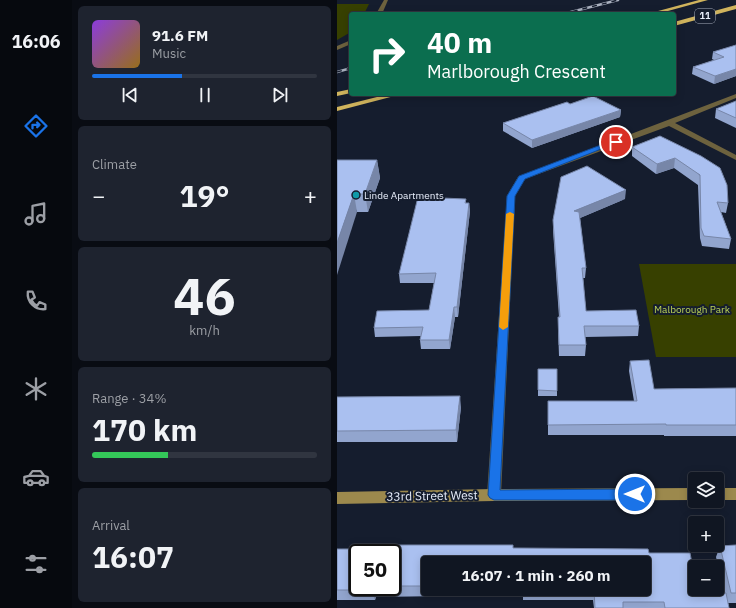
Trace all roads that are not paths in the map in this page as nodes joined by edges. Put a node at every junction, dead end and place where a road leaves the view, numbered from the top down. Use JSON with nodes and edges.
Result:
{"nodes":[{"id":1,"x":386,"y":0,"type":"edge"},
{"id":2,"x":705,"y":0,"type":"edge"},
{"id":3,"x":736,"y":7,"type":"edge"},
{"id":4,"x":380,"y":12,"type":"edge"},
{"id":5,"x":659,"y":12,"type":"edge"},
{"id":6,"x":676,"y":23,"type":"edge"},
{"id":7,"x":349,"y":43,"type":"edge"},
{"id":8,"x":337,"y":48,"type":"edge"},
{"id":9,"x":349,"y":86,"type":"edge"},
{"id":10,"x":337,"y":89,"type":"edge"},
{"id":11,"x":349,"y":91,"type":"edge"},
{"id":12,"x":337,"y":94,"type":"edge"},
{"id":13,"x":390,"y":96,"type":"edge"},
{"id":14,"x":736,"y":96,"type":"edge"},
{"id":15,"x":337,"y":109,"type":"edge"},
{"id":16,"x":669,"y":123,"type":"junction"},
{"id":17,"x":736,"y":158,"type":"edge"},
{"id":18,"x":688,"y":494,"type":"edge"},
{"id":19,"x":724,"y":494,"type":"edge"},
{"id":20,"x":736,"y":494,"type":"edge"},
{"id":21,"x":494,"y":495,"type":"junction"},
{"id":22,"x":337,"y":498,"type":"edge"}],
"edges":[{"from":1,"to":4,"type":"street"},
{"from":2,"to":5,"type":"highway","number":"11"},
{"from":3,"to":6,"type":"highway","number":"11"},
{"from":7,"to":8,"type":"street"},
{"from":9,"to":10,"type":"highway"},
{"from":11,"to":12,"type":"highway"},
{"from":13,"to":15,"type":"highway"},
{"from":14,"to":16,"type":"street"},
{"from":16,"to":17,"type":"street"},
{"from":16,"to":21,"type":"street"},
{"from":18,"to":21,"type":"main road","name":"33rd Street West"},
{"from":19,"to":20,"type":"main road"},
{"from":21,"to":22,"type":"main road","name":"33rd Street West"}]}
